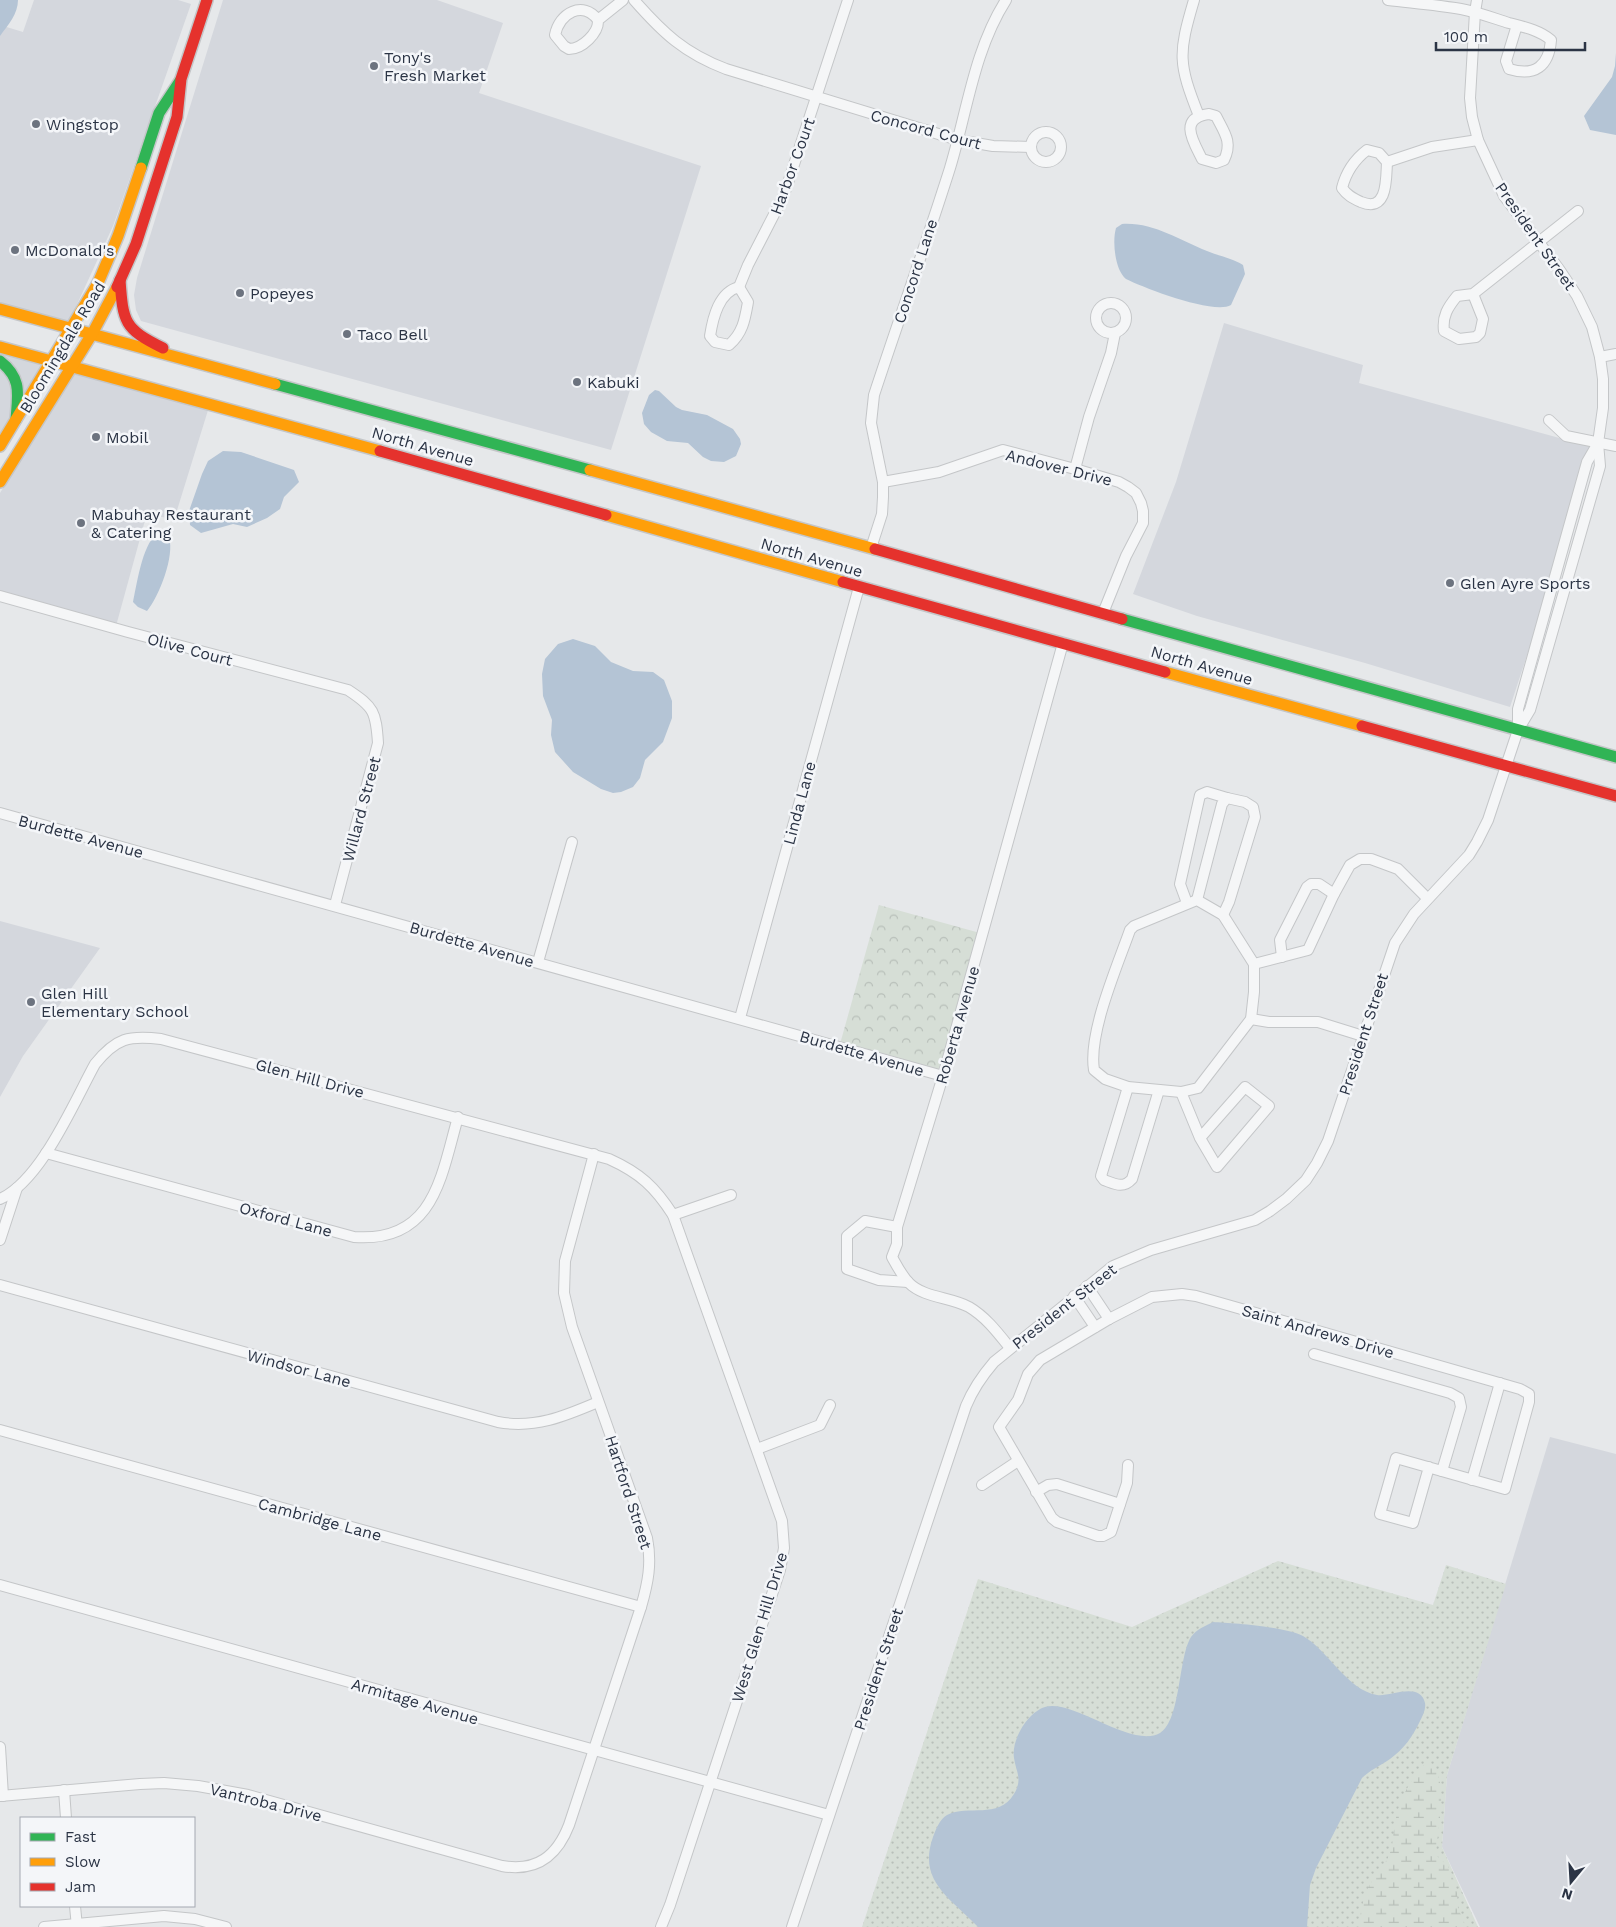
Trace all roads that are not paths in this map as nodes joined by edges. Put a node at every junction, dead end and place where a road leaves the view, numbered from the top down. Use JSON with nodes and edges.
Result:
{"nodes":[{"id":1,"x":207,"y":0,"type":"edge"},
{"id":2,"x":623,"y":0,"type":"edge"},
{"id":3,"x":634,"y":0,"type":"edge"},
{"id":4,"x":840,"y":0,"type":"edge"},
{"id":5,"x":848,"y":0,"type":"edge"},
{"id":6,"x":1006,"y":0,"type":"edge"},
{"id":7,"x":1194,"y":0,"type":"edge"},
{"id":8,"x":1388,"y":0,"type":"edge"},
{"id":9,"x":1393,"y":0,"type":"edge"},
{"id":10,"x":1477,"y":0,"type":"edge"},
{"id":11,"x":844,"y":11,"type":"junction"},
{"id":12,"x":1475,"y":12,"type":"junction"},
{"id":13,"x":598,"y":20,"type":"junction"},
{"id":14,"x":1517,"y":25,"type":"junction"},
{"id":15,"x":181,"y":79,"type":"junction"},
{"id":16,"x":819,"y":98,"type":"junction"},
{"id":17,"x":1199,"y":116,"type":"junction"},
{"id":18,"x":958,"y":140,"type":"junction"},
{"id":19,"x":1478,"y":140,"type":"junction"},
{"id":20,"x":1031,"y":147,"type":"dead end"},
{"id":21,"x":1387,"y":162,"type":"junction"},
{"id":22,"x":1578,"y":211,"type":"dead end"},
{"id":23,"x":1539,"y":242,"type":"junction"},
{"id":24,"x":120,"y":280,"type":"junction"},
{"id":25,"x":739,"y":287,"type":"junction"},
{"id":26,"x":1473,"y":294,"type":"junction"},
{"id":27,"x":0,"y":309,"type":"edge"},
{"id":28,"x":71,"y":329,"type":"junction"},
{"id":29,"x":1115,"y":333,"type":"dead end"},
{"id":30,"x":92,"y":334,"type":"junction"},
{"id":31,"x":0,"y":347,"type":"edge"},
{"id":32,"x":1616,"y":354,"type":"edge"},
{"id":33,"x":1600,"y":357,"type":"junction"},
{"id":34,"x":0,"y":361,"type":"edge"},
{"id":35,"x":52,"y":361,"type":"junction"},
{"id":36,"x":196,"y":363,"type":"junction"},
{"id":37,"x":71,"y":367,"type":"junction"},
{"id":38,"x":16,"y":419,"type":"junction"},
{"id":39,"x":1549,"y":420,"type":"dead end"},
{"id":40,"x":1598,"y":443,"type":"junction"},
{"id":41,"x":0,"y":446,"type":"edge"},
{"id":42,"x":1616,"y":446,"type":"edge"},
{"id":43,"x":1075,"y":469,"type":"junction"},
{"id":44,"x":0,"y":482,"type":"edge"},
{"id":45,"x":883,"y":482,"type":"junction"},
{"id":46,"x":871,"y":548,"type":"junction"},
{"id":47,"x":859,"y":587,"type":"junction"},
{"id":48,"x":0,"y":596,"type":"edge"},
{"id":49,"x":1103,"y":613,"type":"junction"},
{"id":50,"x":1063,"y":643,"type":"junction"},
{"id":51,"x":373,"y":713,"type":"joint"},
{"id":52,"x":1518,"y":730,"type":"junction"},
{"id":53,"x":1616,"y":757,"type":"edge"},
{"id":54,"x":1506,"y":766,"type":"junction"},
{"id":55,"x":1616,"y":796,"type":"edge"},
{"id":56,"x":1227,"y":798,"type":"junction"},
{"id":57,"x":0,"y":813,"type":"edge"},
{"id":58,"x":572,"y":842,"type":"dead end"},
{"id":59,"x":1334,"y":894,"type":"junction"},
{"id":60,"x":1427,"y":898,"type":"junction"},
{"id":61,"x":1192,"y":902,"type":"junction"},
{"id":62,"x":335,"y":905,"type":"junction"},
{"id":63,"x":1223,"y":915,"type":"junction"},
{"id":64,"x":1282,"y":957,"type":"junction"},
{"id":65,"x":538,"y":962,"type":"junction"},
{"id":66,"x":1254,"y":964,"type":"junction"},
{"id":67,"x":740,"y":1018,"type":"junction"},
{"id":68,"x":1251,"y":1019,"type":"junction"},
{"id":69,"x":1363,"y":1036,"type":"junction"},
{"id":70,"x":943,"y":1076,"type":"junction"},
{"id":71,"x":1128,"y":1087,"type":"junction"},
{"id":72,"x":1159,"y":1090,"type":"junction"},
{"id":73,"x":1181,"y":1092,"type":"junction"},
{"id":74,"x":458,"y":1117,"type":"junction"},
{"id":75,"x":1200,"y":1138,"type":"junction"},
{"id":76,"x":46,"y":1153,"type":"junction"},
{"id":77,"x":594,"y":1154,"type":"junction"},
{"id":78,"x":18,"y":1188,"type":"junction"},
{"id":79,"x":731,"y":1195,"type":"dead end"},
{"id":80,"x":0,"y":1199,"type":"edge"},
{"id":81,"x":673,"y":1215,"type":"junction"},
{"id":82,"x":897,"y":1227,"type":"junction"},
{"id":83,"x":0,"y":1240,"type":"edge"},
{"id":84,"x":908,"y":1282,"type":"junction"},
{"id":85,"x":0,"y":1285,"type":"edge"},
{"id":86,"x":1087,"y":1286,"type":"junction"},
{"id":87,"x":1074,"y":1296,"type":"junction"},
{"id":88,"x":1109,"y":1319,"type":"junction"},
{"id":89,"x":1095,"y":1327,"type":"junction"},
{"id":90,"x":1010,"y":1348,"type":"junction"},
{"id":91,"x":1314,"y":1354,"type":"dead end"},
{"id":92,"x":1500,"y":1383,"type":"junction"},
{"id":93,"x":598,"y":1402,"type":"junction"},
{"id":94,"x":830,"y":1405,"type":"dead end"},
{"id":95,"x":0,"y":1430,"type":"edge"},
{"id":96,"x":757,"y":1449,"type":"junction"},
{"id":97,"x":1018,"y":1461,"type":"junction"},
{"id":98,"x":1128,"y":1465,"type":"dead end"},
{"id":99,"x":1429,"y":1467,"type":"junction"},
{"id":100,"x":1442,"y":1471,"type":"junction"},
{"id":101,"x":1472,"y":1480,"type":"junction"},
{"id":102,"x":982,"y":1485,"type":"dead end"},
{"id":103,"x":1036,"y":1492,"type":"junction"},
{"id":104,"x":1120,"y":1504,"type":"junction"},
{"id":105,"x":0,"y":1585,"type":"edge"},
{"id":106,"x":640,"y":1608,"type":"junction"},
{"id":107,"x":0,"y":1747,"type":"edge"},
{"id":108,"x":594,"y":1750,"type":"junction"},
{"id":109,"x":709,"y":1782,"type":"junction"},
{"id":110,"x":64,"y":1790,"type":"junction"},
{"id":111,"x":1,"y":1796,"type":"edge"},
{"id":112,"x":829,"y":1815,"type":"junction"},
{"id":113,"x":66,"y":1817,"type":"edge"},
{"id":114,"x":496,"y":1864,"type":"joint"},
{"id":115,"x":75,"y":1907,"type":"edge"},
{"id":116,"x":77,"y":1926,"type":"edge"},
{"id":117,"x":44,"y":1927,"type":"edge"},
{"id":118,"x":225,"y":1927,"type":"edge"},
{"id":119,"x":661,"y":1927,"type":"edge"},
{"id":120,"x":792,"y":1927,"type":"edge"}],
"edges":[{"from":1,"to":15,"type":"main road","name":"Bloomingdale Road"},
{"from":2,"to":13,"type":"street"},
{"from":3,"to":16,"type":"street","name":"Concord Court"},
{"from":4,"to":11,"type":"street"},
{"from":5,"to":11,"type":"street","name":"Harbor Court"},
{"from":6,"to":18,"type":"street","name":"Concord Lane"},
{"from":7,"to":17,"type":"street"},
{"from":8,"to":9,"type":"street"},
{"from":9,"to":12,"type":"street"},
{"from":10,"to":12,"type":"street","name":"President Street"},
{"from":11,"to":16,"type":"street","name":"Harbor Court"},
{"from":12,"to":14,"type":"street"},
{"from":12,"to":19,"type":"street","name":"President Street"},
{"from":13,"to":13,"type":"street"},
{"from":14,"to":14,"type":"street"},
{"from":15,"to":24,"type":"main road","name":"Bloomingdale Road"},
{"from":15,"to":28,"type":"main road","name":"Bloomingdale Road"},
{"from":16,"to":18,"type":"street","name":"Concord Court"},
{"from":16,"to":25,"type":"street","name":"Harbor Court"},
{"from":17,"to":17,"type":"street"},
{"from":18,"to":20,"type":"street","name":"Concord Court"},
{"from":18,"to":45,"type":"street","name":"Concord Lane"},
{"from":19,"to":21,"type":"street"},
{"from":19,"to":23,"type":"street","name":"President Street"},
{"from":21,"to":21,"type":"street"},
{"from":22,"to":23,"type":"street"},
{"from":23,"to":26,"type":"street"},
{"from":23,"to":33,"type":"street","name":"President Street"},
{"from":24,"to":30,"type":"main road","name":"Bloomingdale Road"},
{"from":24,"to":36,"type":"main road"},
{"from":25,"to":25,"type":"street","name":"Harbor Court"},
{"from":26,"to":26,"type":"street"},
{"from":27,"to":28,"type":"main road","name":"North Avenue"},
{"from":28,"to":30,"type":"main road","name":"North Avenue"},
{"from":28,"to":35,"type":"main road","name":"Bloomingdale Road"},
{"from":29,"to":43,"type":"street"},
{"from":30,"to":36,"type":"main road","name":"North Avenue"},
{"from":30,"to":37,"type":"main road","name":"Bloomingdale Road"},
{"from":31,"to":35,"type":"main road","name":"North Avenue"},
{"from":32,"to":33,"type":"street"},
{"from":33,"to":40,"type":"street","name":"President Street"},
{"from":34,"to":38,"type":"main road"},
{"from":35,"to":37,"type":"main road","name":"North Avenue"},
{"from":35,"to":38,"type":"main road","name":"Bloomingdale Road"},
{"from":36,"to":46,"type":"main road","name":"North Avenue"},
{"from":37,"to":44,"type":"main road","name":"Bloomingdale Road"},
{"from":37,"to":47,"type":"main road","name":"North Avenue"},
{"from":38,"to":41,"type":"main road","name":"Bloomingdale Road"},
{"from":39,"to":40,"type":"street"},
{"from":40,"to":42,"type":"street"},
{"from":40,"to":52,"type":"street","name":"President Street"},
{"from":43,"to":45,"type":"street","name":"Andover Drive"},
{"from":43,"to":49,"type":"street","name":"Andover Drive"},
{"from":45,"to":46,"type":"street","name":"Concord Lane"},
{"from":46,"to":49,"type":"main road","name":"North Avenue"},
{"from":47,"to":50,"type":"main road","name":"North Avenue"},
{"from":47,"to":67,"type":"street","name":"Linda Lane"},
{"from":48,"to":51,"type":"street","name":"Olive Court"},
{"from":49,"to":52,"type":"main road","name":"North Avenue"},
{"from":50,"to":54,"type":"main road","name":"North Avenue"},
{"from":50,"to":70,"type":"street","name":"Roberta Avenue"},
{"from":51,"to":62,"type":"street","name":"Willard Street"},
{"from":52,"to":53,"type":"main road","name":"North Avenue"},
{"from":52,"to":54,"type":"street","name":"President Street"},
{"from":54,"to":55,"type":"main road","name":"North Avenue"},
{"from":54,"to":60,"type":"street","name":"President Street"},
{"from":56,"to":61,"type":"street"},
{"from":56,"to":61,"type":"street"},
{"from":56,"to":63,"type":"street"},
{"from":57,"to":62,"type":"street","name":"Burdette Avenue"},
{"from":58,"to":65,"type":"street"},
{"from":59,"to":60,"type":"street"},
{"from":59,"to":64,"type":"street"},
{"from":59,"to":64,"type":"street"},
{"from":60,"to":69,"type":"street","name":"President Street"},
{"from":61,"to":63,"type":"street"},
{"from":61,"to":71,"type":"street"},
{"from":62,"to":65,"type":"street","name":"Burdette Avenue"},
{"from":63,"to":66,"type":"street"},
{"from":64,"to":66,"type":"street"},
{"from":65,"to":67,"type":"street","name":"Burdette Avenue"},
{"from":66,"to":68,"type":"street"},
{"from":67,"to":70,"type":"street","name":"Burdette Avenue"},
{"from":68,"to":69,"type":"street"},
{"from":68,"to":73,"type":"street"},
{"from":69,"to":86,"type":"street","name":"President Street"},
{"from":70,"to":82,"type":"street","name":"Roberta Avenue"},
{"from":71,"to":72,"type":"street"},
{"from":71,"to":72,"type":"street"},
{"from":72,"to":73,"type":"street"},
{"from":73,"to":75,"type":"street"},
{"from":74,"to":76,"type":"street","name":"Glen Hill Drive"},
{"from":74,"to":76,"type":"street","name":"Oxford Lane"},
{"from":74,"to":77,"type":"street","name":"Glen Hill Drive"},
{"from":75,"to":75,"type":"street"},
{"from":76,"to":78,"type":"street","name":"Glen Hill Drive"},
{"from":77,"to":81,"type":"street","name":"Glen Hill Drive"},
{"from":77,"to":93,"type":"street","name":"Hartford Street"},
{"from":78,"to":80,"type":"street","name":"Glen Hill Drive"},
{"from":78,"to":83,"type":"street"},
{"from":79,"to":81,"type":"street"},
{"from":81,"to":96,"type":"street","name":"West Glen Hill Drive"},
{"from":82,"to":84,"type":"street","name":"Roberta Avenue"},
{"from":82,"to":84,"type":"street"},
{"from":84,"to":90,"type":"street"},
{"from":85,"to":93,"type":"street","name":"Windsor Lane"},
{"from":86,"to":87,"type":"street","name":"President Street"},
{"from":86,"to":88,"type":"street"},
{"from":87,"to":89,"type":"street"},
{"from":87,"to":90,"type":"street","name":"President Street"},
{"from":88,"to":89,"type":"street","name":"Saint Andrews Drive"},
{"from":88,"to":92,"type":"street","name":"Saint Andrews Drive"},
{"from":89,"to":97,"type":"street","name":"Saint Andrews Drive"},
{"from":90,"to":112,"type":"street","name":"President Street"},
{"from":91,"to":100,"type":"street"},
{"from":92,"to":101,"type":"street"},
{"from":92,"to":101,"type":"street","name":"Saint Andrews Drive"},
{"from":93,"to":106,"type":"street","name":"Hartford Street"},
{"from":94,"to":96,"type":"street"},
{"from":95,"to":106,"type":"street","name":"Cambridge Lane"},
{"from":96,"to":109,"type":"street","name":"West Glen Hill Drive"},
{"from":97,"to":102,"type":"street"},
{"from":97,"to":103,"type":"street"},
{"from":98,"to":104,"type":"street"},
{"from":99,"to":99,"type":"street"},
{"from":99,"to":100,"type":"street"},
{"from":100,"to":101,"type":"street"},
{"from":103,"to":104,"type":"street"},
{"from":103,"to":104,"type":"street"},
{"from":105,"to":108,"type":"street","name":"Armitage Avenue"},
{"from":106,"to":108,"type":"street","name":"Hartford Street"},
{"from":107,"to":111,"type":"street"},
{"from":108,"to":109,"type":"street","name":"Armitage Avenue"},
{"from":108,"to":114,"type":"street","name":"Hartford Street"},
{"from":109,"to":112,"type":"street","name":"Armitage Avenue"},
{"from":109,"to":119,"type":"street","name":"West Glen Hill Drive"},
{"from":110,"to":111,"type":"street","name":"Vantroba Drive"},
{"from":110,"to":113,"type":"street"},
{"from":110,"to":114,"type":"street","name":"Vantroba Drive"},
{"from":112,"to":120,"type":"street","name":"President Street"},
{"from":115,"to":116,"type":"street"},
{"from":116,"to":117,"type":"street"},
{"from":116,"to":118,"type":"street"}]}
